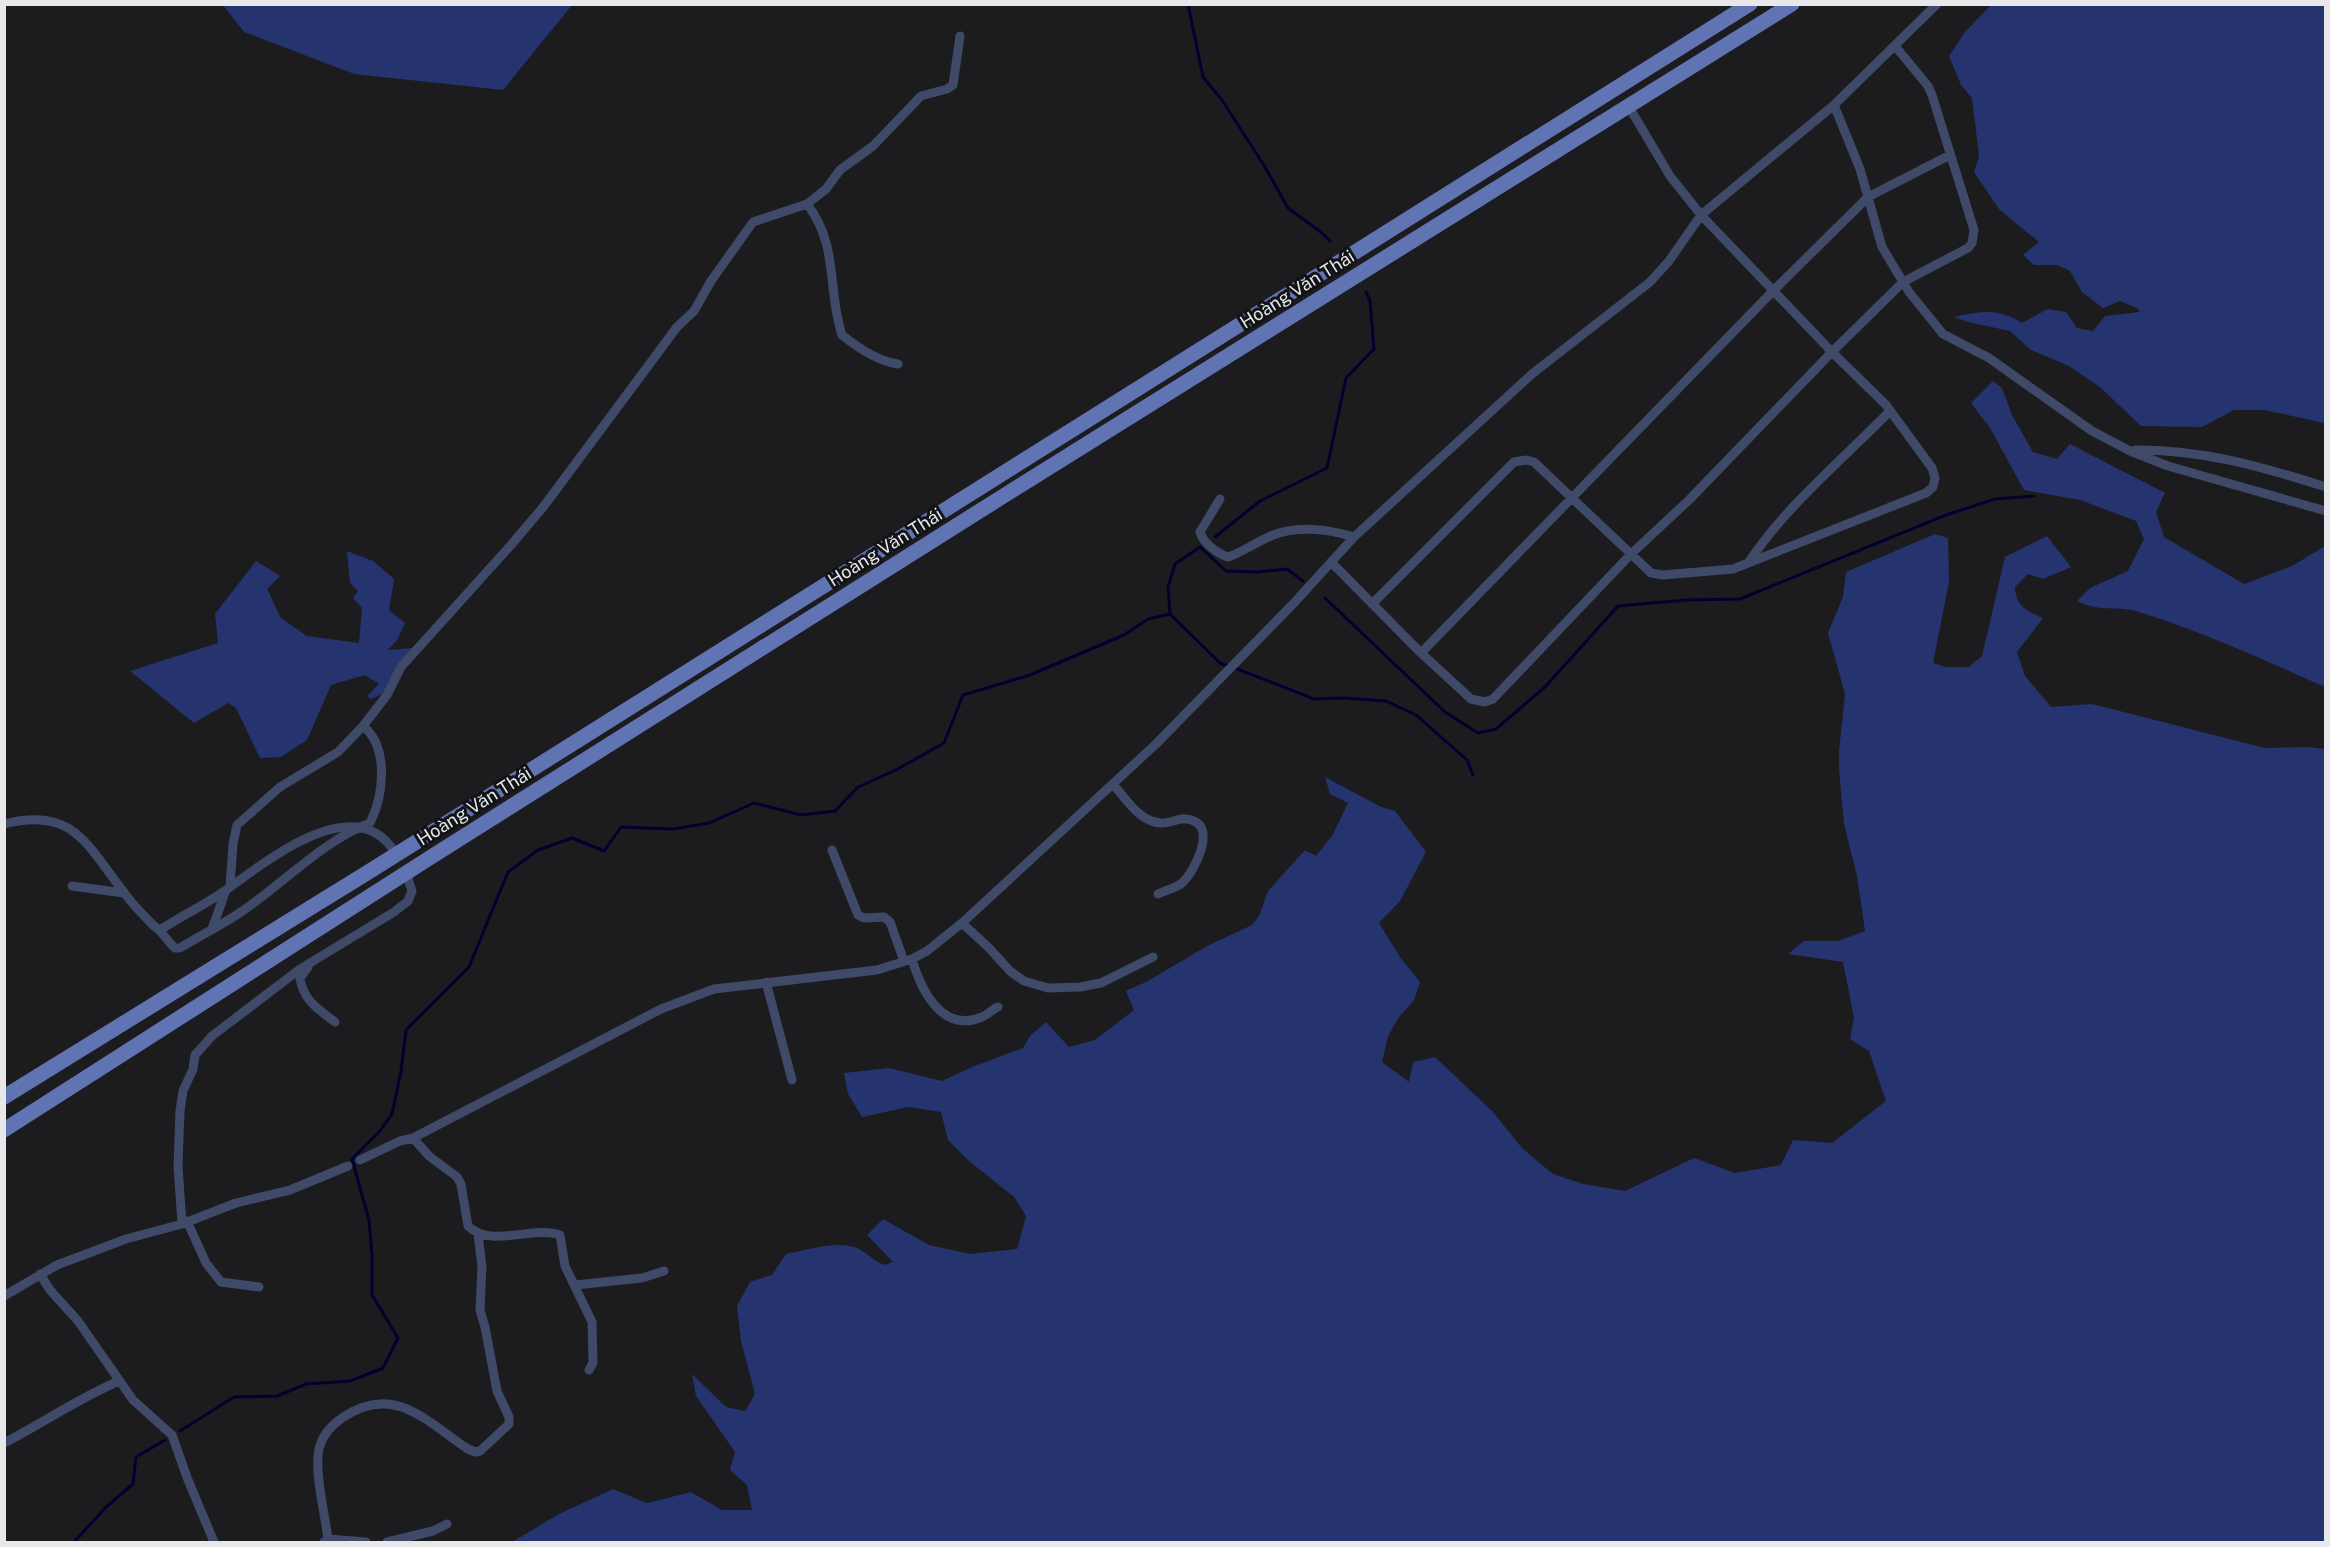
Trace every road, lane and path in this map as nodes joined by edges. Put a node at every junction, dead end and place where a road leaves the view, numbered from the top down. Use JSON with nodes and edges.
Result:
{"nodes":[{"id":1,"x":1750,"y":4,"type":"edge"},
{"id":2,"x":1792,"y":4,"type":"edge"},
{"id":3,"x":1937,"y":4,"type":"edge"},
{"id":4,"x":960,"y":36,"type":"dead end"},
{"id":5,"x":1894,"y":46,"type":"junction"},
{"id":6,"x":1617,"y":89,"type":"junction"},
{"id":7,"x":1834,"y":105,"type":"junction"},
{"id":8,"x":1629,"y":107,"type":"junction"},
{"id":9,"x":1950,"y":155,"type":"junction"},
{"id":10,"x":1868,"y":197,"type":"junction"},
{"id":11,"x":807,"y":204,"type":"junction"},
{"id":12,"x":1701,"y":215,"type":"junction"},
{"id":13,"x":1903,"y":282,"type":"junction"},
{"id":14,"x":1773,"y":291,"type":"junction"},
{"id":15,"x":1832,"y":352,"type":"junction"},
{"id":16,"x":898,"y":364,"type":"dead end"},
{"id":17,"x":1890,"y":411,"type":"junction"},
{"id":18,"x":2130,"y":451,"type":"junction"},
{"id":19,"x":2325,"y":487,"type":"edge"},
{"id":20,"x":1571,"y":498,"type":"junction"},
{"id":21,"x":1220,"y":499,"type":"dead end"},
{"id":22,"x":2325,"y":512,"type":"edge"},
{"id":23,"x":1354,"y":537,"type":"junction"},
{"id":24,"x":1631,"y":554,"type":"junction"},
{"id":25,"x":1331,"y":562,"type":"junction"},
{"id":26,"x":1748,"y":563,"type":"junction"},
{"id":27,"x":1372,"y":604,"type":"junction"},
{"id":28,"x":1422,"y":653,"type":"junction"},
{"id":29,"x":363,"y":726,"type":"junction"},
{"id":30,"x":1113,"y":784,"type":"junction"},
{"id":31,"x":4,"y":824,"type":"edge"},
{"id":32,"x":360,"y":826,"type":"junction"},
{"id":33,"x":832,"y":850,"type":"dead end"},
{"id":34,"x":396,"y":854,"type":"junction"},
{"id":35,"x":406,"y":873,"type":"junction"},
{"id":36,"x":72,"y":886,"type":"dead end"},
{"id":37,"x":228,"y":888,"type":"junction"},
{"id":38,"x":124,"y":893,"type":"junction"},
{"id":39,"x":1158,"y":894,"type":"dead end"},
{"id":40,"x":962,"y":923,"type":"junction"},
{"id":41,"x":212,"y":929,"type":"junction"},
{"id":42,"x":160,"y":930,"type":"junction"},
{"id":43,"x":321,"y":955,"type":"junction"},
{"id":44,"x":1153,"y":957,"type":"dead end"},
{"id":45,"x":908,"y":960,"type":"junction"},
{"id":46,"x":766,"y":982,"type":"junction"},
{"id":47,"x":998,"y":1007,"type":"dead end"},
{"id":48,"x":334,"y":1022,"type":"dead end"},
{"id":49,"x":792,"y":1080,"type":"dead end"},
{"id":50,"x":4,"y":1097,"type":"edge"},
{"id":51,"x":4,"y":1130,"type":"edge"},
{"id":52,"x":413,"y":1138,"type":"junction"},
{"id":53,"x":360,"y":1160,"type":"dead end"},
{"id":54,"x":348,"y":1166,"type":"dead end"},
{"id":55,"x":185,"y":1222,"type":"junction"},
{"id":56,"x":477,"y":1234,"type":"junction"},
{"id":57,"x":664,"y":1271,"type":"dead end"},
{"id":58,"x":40,"y":1274,"type":"junction"},
{"id":59,"x":574,"y":1285,"type":"junction"},
{"id":60,"x":260,"y":1287,"type":"dead end"},
{"id":61,"x":4,"y":1296,"type":"edge"},
{"id":62,"x":589,"y":1370,"type":"dead end"},
{"id":63,"x":119,"y":1381,"type":"junction"},
{"id":64,"x":4,"y":1443,"type":"edge"},
{"id":65,"x":447,"y":1524,"type":"dead end"},
{"id":66,"x":326,"y":1541,"type":"edge"},
{"id":67,"x":214,"y":1542,"type":"edge"},
{"id":68,"x":366,"y":1542,"type":"edge"},
{"id":69,"x":387,"y":1542,"type":"edge"}],
"edges":[{"from":1,"to":6,"type":"main road","name":"Hoàng Văn Thái"},
{"from":2,"to":8,"type":"main road","name":"Hoàng Văn Thái"},
{"from":3,"to":5,"type":"street"},
{"from":4,"to":11,"type":"street"},
{"from":5,"to":7,"type":"street"},
{"from":5,"to":9,"type":"street"},
{"from":6,"to":8,"type":"main road"},
{"from":6,"to":34,"type":"main road","name":"Hoàng Văn Thái"},
{"from":7,"to":10,"type":"street"},
{"from":7,"to":12,"type":"street"},
{"from":8,"to":12,"type":"street"},
{"from":8,"to":35,"type":"main road","name":"Hoàng Văn Thái"},
{"from":9,"to":10,"type":"street"},
{"from":9,"to":13,"type":"street"},
{"from":10,"to":13,"type":"street"},
{"from":10,"to":14,"type":"street"},
{"from":11,"to":16,"type":"street"},
{"from":11,"to":29,"type":"street"},
{"from":12,"to":14,"type":"street"},
{"from":12,"to":23,"type":"street"},
{"from":13,"to":15,"type":"street"},
{"from":13,"to":18,"type":"street"},
{"from":14,"to":15,"type":"street"},
{"from":14,"to":20,"type":"street"},
{"from":15,"to":17,"type":"street"},
{"from":15,"to":24,"type":"street"},
{"from":17,"to":26,"type":"street"},
{"from":17,"to":26,"type":"street"},
{"from":18,"to":19,"type":"street"},
{"from":18,"to":22,"type":"street"},
{"from":20,"to":24,"type":"street"},
{"from":20,"to":27,"type":"street"},
{"from":20,"to":28,"type":"street"},
{"from":21,"to":23,"type":"street"},
{"from":23,"to":25,"type":"street"},
{"from":24,"to":26,"type":"street"},
{"from":24,"to":28,"type":"street"},
{"from":25,"to":27,"type":"street"},
{"from":25,"to":30,"type":"street"},
{"from":27,"to":28,"type":"street"},
{"from":29,"to":32,"type":"street"},
{"from":29,"to":37,"type":"street"},
{"from":30,"to":39,"type":"street"},
{"from":30,"to":40,"type":"street"},
{"from":31,"to":38,"type":"street"},
{"from":32,"to":34,"type":"street"},
{"from":32,"to":37,"type":"street"},
{"from":32,"to":41,"type":"street"},
{"from":33,"to":45,"type":"street"},
{"from":34,"to":35,"type":"main road"},
{"from":34,"to":50,"type":"main road","name":"Hoàng Văn Thái"},
{"from":35,"to":43,"type":"street"},
{"from":35,"to":51,"type":"main road","name":"Hoàng Văn Thái"},
{"from":36,"to":38,"type":"street"},
{"from":37,"to":41,"type":"street"},
{"from":37,"to":42,"type":"street"},
{"from":38,"to":42,"type":"street"},
{"from":40,"to":44,"type":"street"},
{"from":40,"to":45,"type":"street"},
{"from":41,"to":42,"type":"street"},
{"from":43,"to":48,"type":"street"},
{"from":43,"to":55,"type":"street"},
{"from":45,"to":46,"type":"street"},
{"from":45,"to":47,"type":"street"},
{"from":46,"to":49,"type":"street"},
{"from":46,"to":52,"type":"street"},
{"from":52,"to":53,"type":"street"},
{"from":52,"to":56,"type":"street"},
{"from":54,"to":55,"type":"street"},
{"from":55,"to":58,"type":"street"},
{"from":55,"to":60,"type":"street"},
{"from":56,"to":59,"type":"street"},
{"from":56,"to":66,"type":"street"},
{"from":57,"to":59,"type":"street"},
{"from":58,"to":61,"type":"street"},
{"from":58,"to":63,"type":"street"},
{"from":59,"to":62,"type":"street"},
{"from":63,"to":64,"type":"street"},
{"from":63,"to":67,"type":"street"},
{"from":65,"to":69,"type":"street"},
{"from":66,"to":68,"type":"street"}]}
